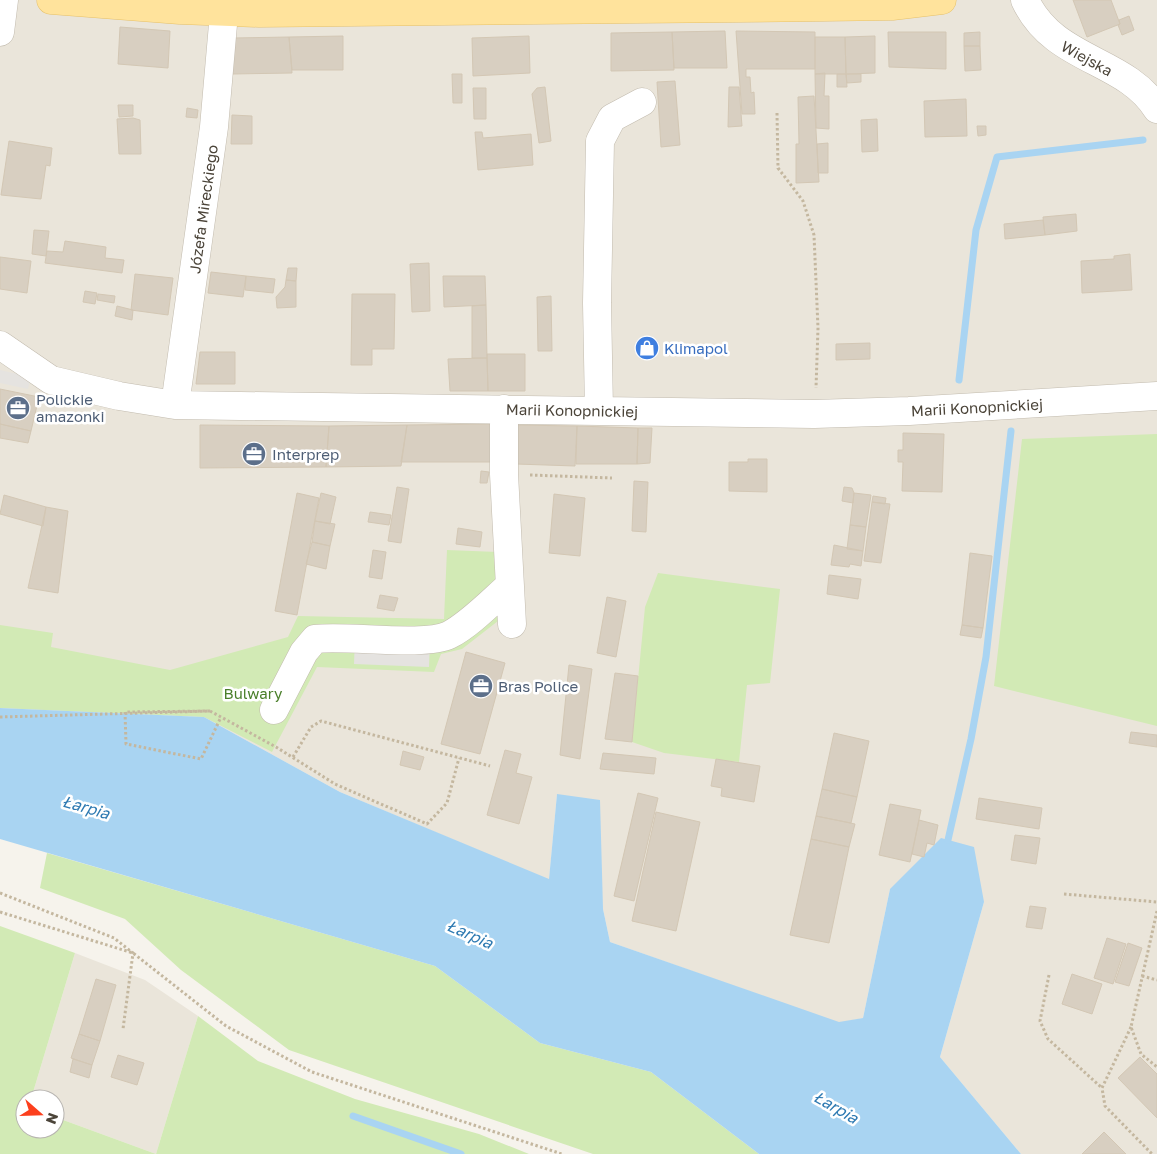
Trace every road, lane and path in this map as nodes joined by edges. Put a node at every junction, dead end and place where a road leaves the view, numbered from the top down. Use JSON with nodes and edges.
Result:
{"nodes":[{"id":1,"x":4,"y":0,"type":"edge"},
{"id":2,"x":50,"y":0,"type":"edge"},
{"id":3,"x":942,"y":0,"type":"edge"},
{"id":4,"x":1025,"y":0,"type":"edge"},
{"id":5,"x":224,"y":13,"type":"junction"},
{"id":6,"x":0,"y":32,"type":"edge"},
{"id":7,"x":642,"y":102,"type":"dead end"},
{"id":8,"x":1155,"y":103,"type":"edge"},
{"id":9,"x":777,"y":113,"type":"dead end"},
{"id":10,"x":0,"y":345,"type":"edge"},
{"id":11,"x":1157,"y":396,"type":"edge"},
{"id":12,"x":175,"y":405,"type":"junction"},
{"id":13,"x":504,"y":409,"type":"junction"},
{"id":14,"x":599,"y":410,"type":"junction"},
{"id":15,"x":814,"y":414,"type":"junction"},
{"id":16,"x":504,"y":474,"type":"junction"},
{"id":17,"x":612,"y":478,"type":"dead end"},
{"id":18,"x":509,"y":586,"type":"junction"},
{"id":19,"x":512,"y":624,"type":"dead end"},
{"id":20,"x":274,"y":710,"type":"dead end"},
{"id":21,"x":125,"y":712,"type":"junction"},
{"id":22,"x":0,"y":717,"type":"edge"},
{"id":23,"x":221,"y":717,"type":"junction"},
{"id":24,"x":292,"y":757,"type":"junction"},
{"id":25,"x":459,"y":758,"type":"junction"},
{"id":26,"x":490,"y":766,"type":"dead end"},
{"id":27,"x":0,"y":893,"type":"edge"},
{"id":28,"x":1064,"y":894,"type":"dead end"},
{"id":29,"x":1157,"y":902,"type":"edge"},
{"id":30,"x":1157,"y":911,"type":"edge"},
{"id":31,"x":0,"y":912,"type":"edge"},
{"id":32,"x":133,"y":953,"type":"junction"},
{"id":33,"x":1049,"y":975,"type":"dead end"},
{"id":34,"x":1142,"y":976,"type":"junction"},
{"id":35,"x":1157,"y":980,"type":"edge"},
{"id":36,"x":1131,"y":1027,"type":"junction"},
{"id":37,"x":123,"y":1030,"type":"dead end"},
{"id":38,"x":1157,"y":1067,"type":"edge"},
{"id":39,"x":1102,"y":1088,"type":"junction"},
{"id":40,"x":562,"y":1154,"type":"edge"},
{"id":41,"x":1152,"y":1154,"type":"edge"}],
"edges":[{"from":1,"to":6,"type":"street"},
{"from":2,"to":5,"type":"main road"},
{"from":3,"to":5,"type":"main road"},
{"from":4,"to":8,"type":"street","name":"Wiejska"},
{"from":5,"to":12,"type":"street","name":"Józefa Mireckiego"},
{"from":7,"to":14,"type":"street"},
{"from":9,"to":15,"type":"path"},
{"from":10,"to":12,"type":"street","name":"Marii Konopnickiej"},
{"from":11,"to":15,"type":"street","name":"Marii Konopnickiej"},
{"from":12,"to":13,"type":"street","name":"Marii Konopnickiej"},
{"from":13,"to":14,"type":"street","name":"Marii Konopnickiej"},
{"from":13,"to":16,"type":"street"},
{"from":14,"to":15,"type":"street","name":"Marii Konopnickiej"},
{"from":16,"to":17,"type":"path"},
{"from":16,"to":18,"type":"street"},
{"from":18,"to":19,"type":"street"},
{"from":18,"to":20,"type":"street"},
{"from":21,"to":22,"type":"path","bridge":true},
{"from":21,"to":23,"type":"path","bridge":true},
{"from":21,"to":23,"type":"path"},
{"from":23,"to":24,"type":"path"},
{"from":24,"to":25,"type":"path"},
{"from":24,"to":25,"type":"path"},
{"from":25,"to":26,"type":"path"},
{"from":27,"to":32,"type":"path"},
{"from":28,"to":29,"type":"path"},
{"from":30,"to":34,"type":"path"},
{"from":31,"to":32,"type":"path"},
{"from":32,"to":37,"type":"path"},
{"from":32,"to":40,"type":"path"},
{"from":33,"to":39,"type":"path"},
{"from":34,"to":35,"type":"path"},
{"from":34,"to":36,"type":"path"},
{"from":36,"to":38,"type":"path"},
{"from":36,"to":39,"type":"path"},
{"from":39,"to":41,"type":"path"}]}
